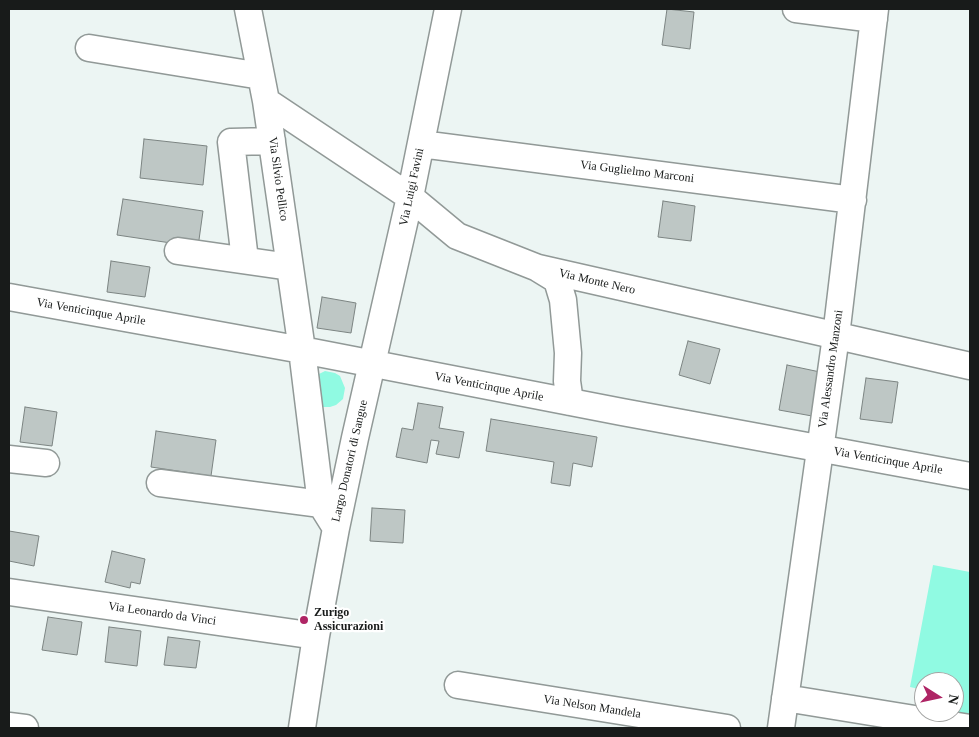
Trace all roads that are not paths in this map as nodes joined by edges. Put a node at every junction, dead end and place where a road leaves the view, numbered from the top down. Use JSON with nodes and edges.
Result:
{"nodes":[{"id":1,"x":248,"y":9,"type":"edge"},
{"id":2,"x":448,"y":9,"type":"edge"},
{"id":3,"x":796,"y":9,"type":"edge"},
{"id":4,"x":875,"y":14,"type":"edge"},
{"id":5,"x":89,"y":48,"type":"dead end"},
{"id":6,"x":261,"y":76,"type":"junction"},
{"id":7,"x":266,"y":101,"type":"junction"},
{"id":8,"x":272,"y":141,"type":"junction"},
{"id":9,"x":421,"y":144,"type":"junction"},
{"id":10,"x":410,"y":197,"type":"junction"},
{"id":11,"x":852,"y":200,"type":"junction"},
{"id":12,"x":178,"y":251,"type":"dead end"},
{"id":13,"x":246,"y":260,"type":"junction"},
{"id":14,"x":290,"y":267,"type":"junction"},
{"id":15,"x":538,"y":268,"type":"junction"},
{"id":16,"x":9,"y":297,"type":"edge"},
{"id":17,"x":836,"y":336,"type":"junction"},
{"id":18,"x":302,"y":350,"type":"junction"},
{"id":19,"x":372,"y":364,"type":"junction"},
{"id":20,"x":970,"y":366,"type":"edge"},
{"id":21,"x":570,"y":402,"type":"junction"},
{"id":22,"x":820,"y":448,"type":"junction"},
{"id":23,"x":9,"y":459,"type":"edge"},
{"id":24,"x":46,"y":463,"type":"dead end"},
{"id":25,"x":970,"y":476,"type":"edge"},
{"id":26,"x":160,"y":483,"type":"dead end"},
{"id":27,"x":321,"y":504,"type":"junction"},
{"id":28,"x":336,"y":528,"type":"junction"},
{"id":29,"x":9,"y":592,"type":"edge"},
{"id":30,"x":316,"y":636,"type":"junction"},
{"id":31,"x":458,"y":686,"type":"dead end"},
{"id":32,"x":785,"y":698,"type":"junction"},
{"id":33,"x":9,"y":726,"type":"edge"},
{"id":34,"x":25,"y":728,"type":"edge"},
{"id":35,"x":302,"y":728,"type":"edge"},
{"id":36,"x":727,"y":728,"type":"edge"},
{"id":37,"x":781,"y":728,"type":"edge"},
{"id":38,"x":970,"y":728,"type":"edge"}],
"edges":[{"from":1,"to":6,"type":"street","name":"Via Silvio Pellico"},
{"from":2,"to":9,"type":"street","name":"Via Luigi Favini"},
{"from":3,"to":4,"type":"street"},
{"from":4,"to":11,"type":"street","name":"Via Alessandro Manzoni"},
{"from":5,"to":6,"type":"street"},
{"from":6,"to":7,"type":"street","name":"Via Silvio Pellico"},
{"from":7,"to":8,"type":"street","name":"Via Silvio Pellico"},
{"from":7,"to":10,"type":"street","name":"Via Monte Nero"},
{"from":8,"to":13,"type":"street"},
{"from":8,"to":14,"type":"street","name":"Via Silvio Pellico"},
{"from":9,"to":10,"type":"street","name":"Via Luigi Favini"},
{"from":9,"to":11,"type":"street","name":"Via Guglielmo Marconi"},
{"from":10,"to":15,"type":"street","name":"Via Monte Nero"},
{"from":10,"to":19,"type":"street","name":"Via Luigi Favini"},
{"from":11,"to":17,"type":"street","name":"Via Alessandro Manzoni"},
{"from":12,"to":13,"type":"street"},
{"from":13,"to":14,"type":"street"},
{"from":14,"to":18,"type":"street","name":"Via Silvio Pellico"},
{"from":15,"to":17,"type":"street","name":"Via Monte Nero"},
{"from":15,"to":21,"type":"street"},
{"from":16,"to":18,"type":"street","name":"Via Venticinque Aprile"},
{"from":17,"to":20,"type":"street","name":"Via Monte Nero"},
{"from":17,"to":22,"type":"street","name":"Via Alessandro Manzoni"},
{"from":18,"to":19,"type":"street","name":"Via Venticinque Aprile"},
{"from":18,"to":27,"type":"street","name":"Largo Donatori di Sangue"},
{"from":19,"to":21,"type":"street","name":"Via Venticinque Aprile"},
{"from":19,"to":28,"type":"street","name":"Largo Donatori di Sangue"},
{"from":21,"to":22,"type":"street","name":"Via Venticinque Aprile"},
{"from":22,"to":25,"type":"street","name":"Via Venticinque Aprile"},
{"from":22,"to":32,"type":"street","name":"Via Alessandro Manzoni"},
{"from":23,"to":24,"type":"street"},
{"from":26,"to":27,"type":"street"},
{"from":27,"to":28,"type":"street","name":"Largo Donatori di Sangue"},
{"from":28,"to":30,"type":"street"},
{"from":29,"to":30,"type":"street","name":"Via Leonardo da Vinci"},
{"from":30,"to":35,"type":"street"},
{"from":31,"to":36,"type":"street","name":"Via Nelson Mandela"},
{"from":32,"to":37,"type":"street","name":"Via Alessandro Manzoni"},
{"from":32,"to":38,"type":"street"},
{"from":33,"to":34,"type":"street"}]}
